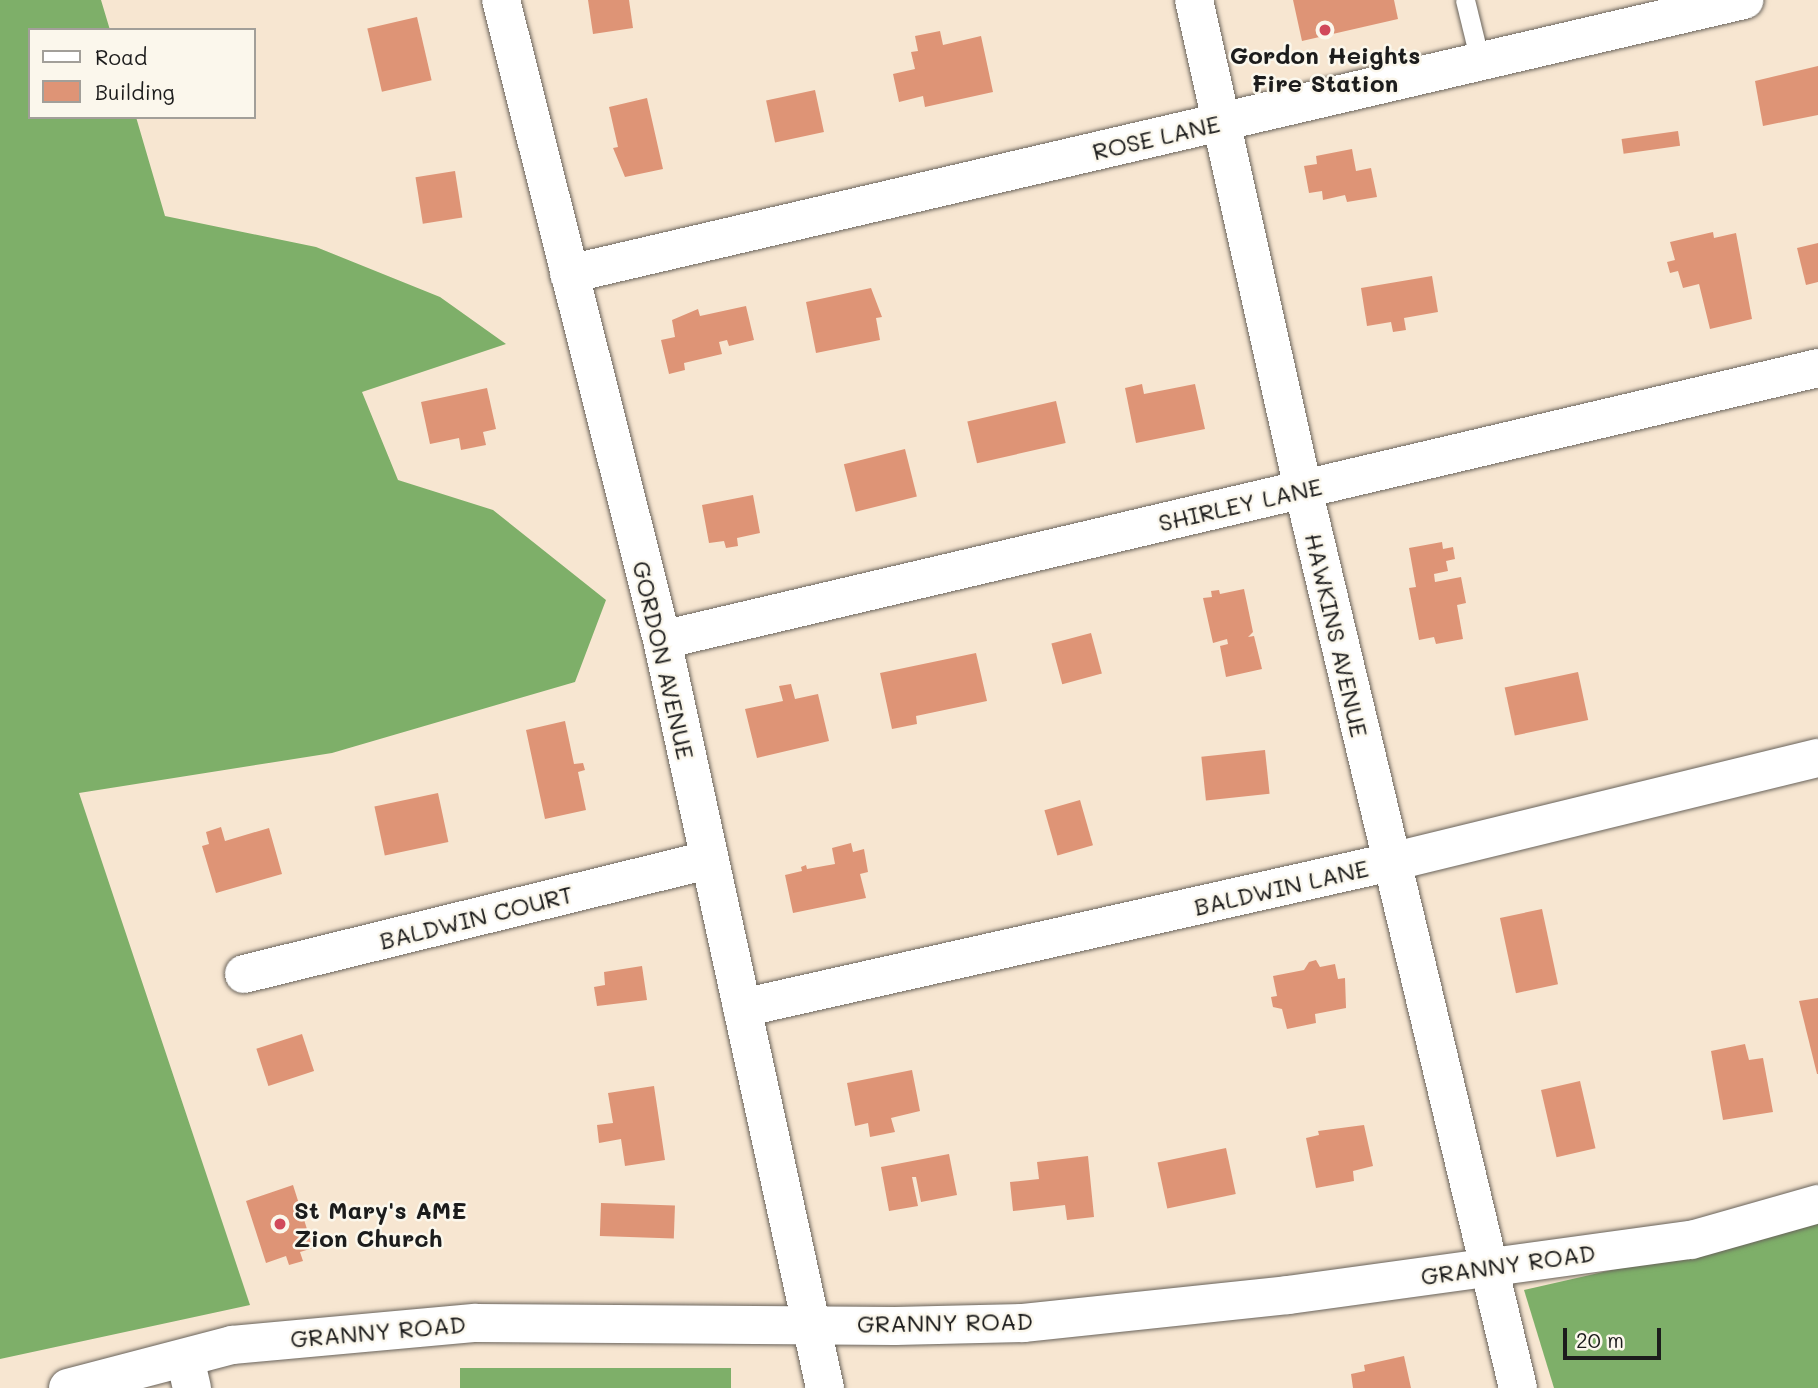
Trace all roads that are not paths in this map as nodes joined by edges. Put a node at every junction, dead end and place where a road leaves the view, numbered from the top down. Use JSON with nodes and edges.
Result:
{"nodes":[{"id":1,"x":501,"y":0,"type":"edge"},
{"id":2,"x":1194,"y":0,"type":"edge"},
{"id":3,"x":1465,"y":0,"type":"edge"},
{"id":4,"x":1744,"y":0,"type":"edge"},
{"id":5,"x":1480,"y":61,"type":"junction"},
{"id":6,"x":1222,"y":121,"type":"junction"},
{"id":7,"x":569,"y":274,"type":"junction"},
{"id":8,"x":1818,"y":368,"type":"edge"},
{"id":9,"x":1303,"y":489,"type":"junction"},
{"id":10,"x":662,"y":640,"type":"junction"},
{"id":11,"x":1818,"y":758,"type":"edge"},
{"id":12,"x":707,"y":860,"type":"junction"},
{"id":13,"x":1391,"y":862,"type":"junction"},
{"id":14,"x":244,"y":974,"type":"dead end"},
{"id":15,"x":742,"y":1007,"type":"junction"},
{"id":16,"x":1818,"y":1203,"type":"edge"},
{"id":17,"x":1489,"y":1268,"type":"junction"},
{"id":18,"x":811,"y":1323,"type":"junction"},
{"id":19,"x":188,"y":1373,"type":"edge"},
{"id":20,"x":68,"y":1388,"type":"edge"},
{"id":21,"x":825,"y":1388,"type":"edge"},
{"id":22,"x":1518,"y":1388,"type":"edge"}],
"edges":[{"from":1,"to":7,"type":"street","name":"GORDON AVENUE"},
{"from":2,"to":6,"type":"street","name":"HAWKINS AVENUE"},
{"from":3,"to":5,"type":"lane"},
{"from":4,"to":5,"type":"street","name":"ROSE LANE"},
{"from":5,"to":6,"type":"street","name":"ROSE LANE"},
{"from":6,"to":7,"type":"street","name":"ROSE LANE"},
{"from":6,"to":9,"type":"street","name":"HAWKINS AVENUE"},
{"from":7,"to":10,"type":"street","name":"GORDON AVENUE"},
{"from":8,"to":9,"type":"street","name":"SHIRLEY LANE"},
{"from":9,"to":10,"type":"street","name":"SHIRLEY LANE"},
{"from":9,"to":13,"type":"street","name":"HAWKINS AVENUE"},
{"from":10,"to":12,"type":"street","name":"GORDON AVENUE"},
{"from":11,"to":13,"type":"street","name":"BALDWIN LANE"},
{"from":12,"to":14,"type":"street","name":"BALDWIN COURT"},
{"from":12,"to":15,"type":"street","name":"GORDON AVENUE"},
{"from":13,"to":15,"type":"street","name":"BALDWIN LANE"},
{"from":13,"to":17,"type":"street","name":"HAWKINS AVENUE"},
{"from":15,"to":18,"type":"street","name":"GORDON AVENUE"},
{"from":16,"to":17,"type":"street","name":"GRANNY ROAD"},
{"from":17,"to":18,"type":"street","name":"GRANNY ROAD"},
{"from":17,"to":22,"type":"street","name":"HAWKINS AVENUE"},
{"from":18,"to":19,"type":"street","name":"GRANNY ROAD"},
{"from":18,"to":21,"type":"street","name":"GORDON AVENUE"},
{"from":19,"to":20,"type":"street","name":"GRANNY ROAD"}]}
